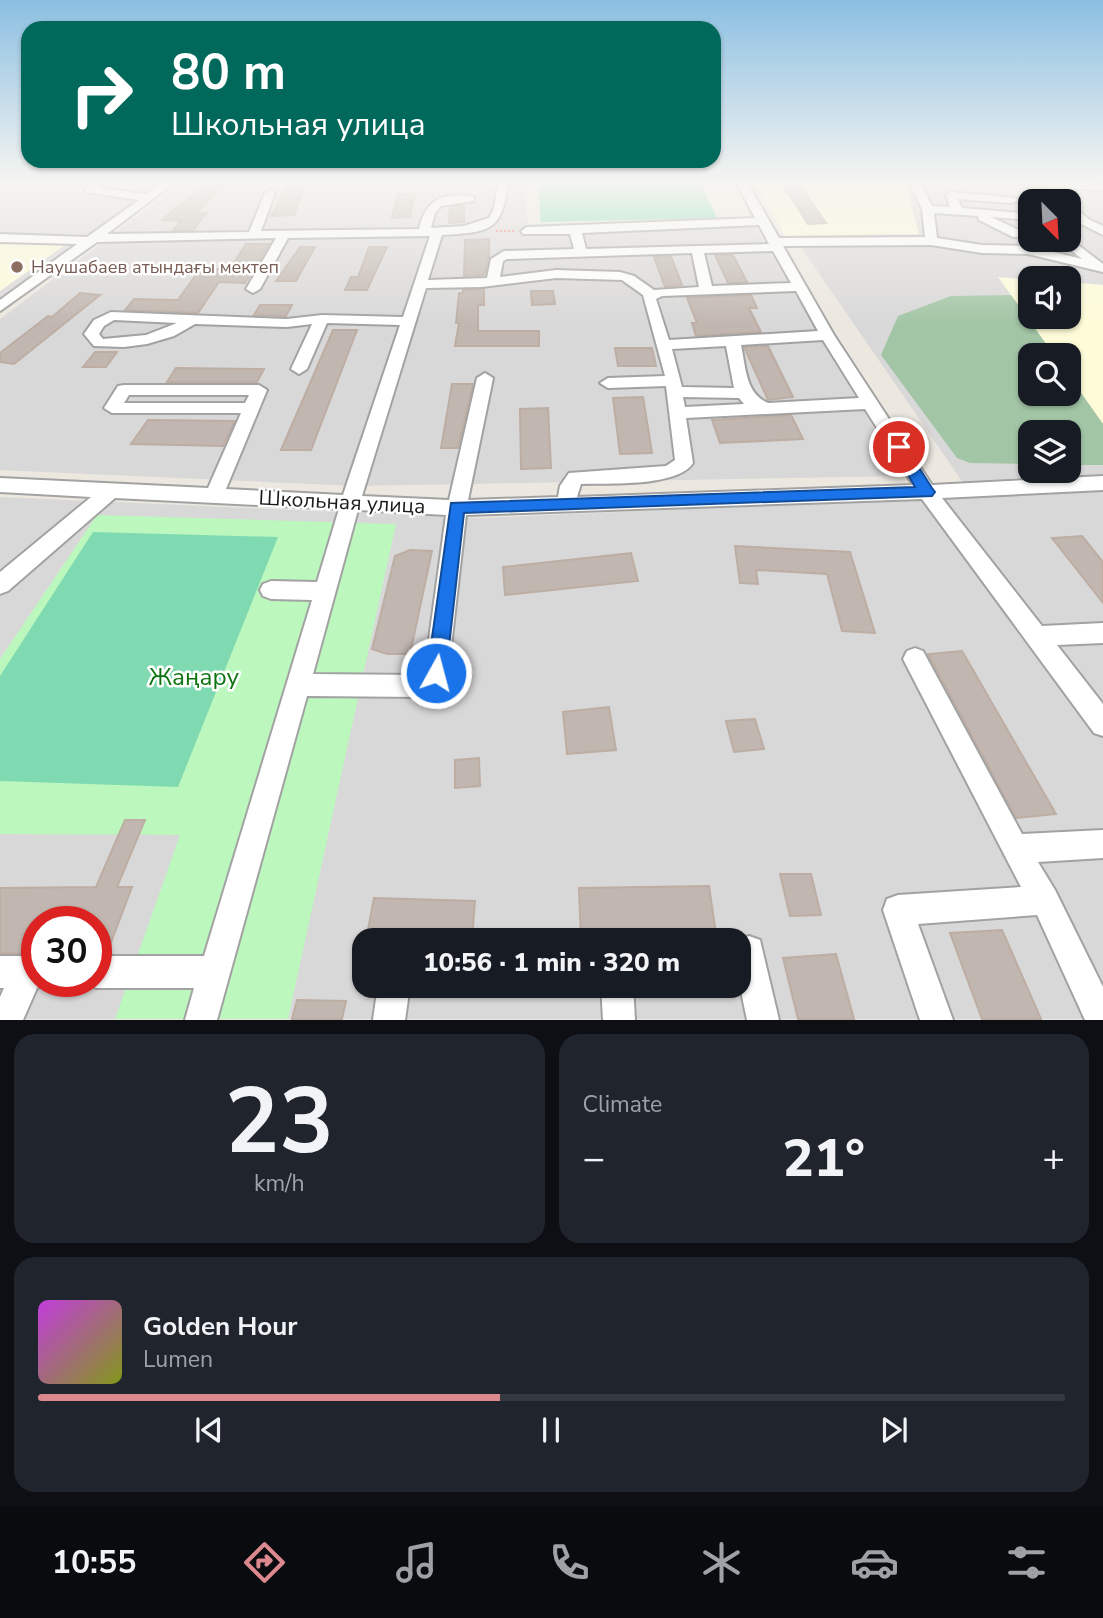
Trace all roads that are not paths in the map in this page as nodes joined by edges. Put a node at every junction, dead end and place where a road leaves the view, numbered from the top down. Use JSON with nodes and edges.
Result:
{"nodes":[{"id":1,"x":105,"y":230,"type":"edge"},
{"id":2,"x":256,"y":230,"type":"edge"},
{"id":3,"x":449,"y":230,"type":"edge"},
{"id":4,"x":575,"y":230,"type":"junction"},
{"id":5,"x":583,"y":230,"type":"edge"},
{"id":6,"x":768,"y":230,"type":"edge"},
{"id":7,"x":931,"y":230,"type":"edge"},
{"id":8,"x":1018,"y":230,"type":"edge"},
{"id":9,"x":527,"y":231,"type":"dead end"},
{"id":10,"x":430,"y":232,"type":"junction"},
{"id":11,"x":254,"y":235,"type":"junction"},
{"id":12,"x":284,"y":235,"type":"junction"},
{"id":13,"x":0,"y":238,"type":"edge"},
{"id":14,"x":92,"y":239,"type":"junction"},
{"id":15,"x":932,"y":241,"type":"junction"},
{"id":16,"x":776,"y":244,"type":"junction"},
{"id":17,"x":697,"y":249,"type":"junction"},
{"id":18,"x":633,"y":251,"type":"junction"},
{"id":19,"x":1082,"y":252,"type":"edge"},
{"id":20,"x":581,"y":253,"type":"junction"},
{"id":21,"x":1101,"y":267,"type":"edge"},
{"id":22,"x":493,"y":282,"type":"junction"},
{"id":23,"x":635,"y":282,"type":"junction"},
{"id":24,"x":421,"y":284,"type":"junction"},
{"id":25,"x":800,"y":287,"type":"junction"},
{"id":26,"x":253,"y":289,"type":"dead end"},
{"id":27,"x":706,"y":290,"type":"junction"},
{"id":28,"x":652,"y":294,"type":"junction"},
{"id":29,"x":0,"y":307,"type":"edge"},
{"id":30,"x":322,"y":319,"type":"junction"},
{"id":31,"x":191,"y":320,"type":"junction"},
{"id":32,"x":409,"y":321,"type":"junction"},
{"id":33,"x":827,"y":335,"type":"junction"},
{"id":34,"x":733,"y":341,"type":"junction"},
{"id":35,"x":664,"y":345,"type":"junction"},
{"id":36,"x":299,"y":369,"type":"dead end"},
{"id":37,"x":485,"y":378,"type":"dead end"},
{"id":38,"x":608,"y":383,"type":"dead end"},
{"id":39,"x":674,"y":387,"type":"junction"},
{"id":40,"x":743,"y":394,"type":"junction"},
{"id":41,"x":871,"y":403,"type":"junction"},
{"id":42,"x":251,"y":408,"type":"junction"},
{"id":43,"x":766,"y":408,"type":"junction"},
{"id":44,"x":678,"y":413,"type":"junction"},
{"id":45,"x":1103,"y":483,"type":"edge"},
{"id":46,"x":0,"y":485,"type":"edge"},
{"id":47,"x":110,"y":491,"type":"junction"},
{"id":48,"x":927,"y":492,"type":"junction"},
{"id":49,"x":214,"y":496,"type":"junction"},
{"id":50,"x":350,"y":504,"type":"junction"},
{"id":51,"x":566,"y":504,"type":"junction"},
{"id":52,"x":457,"y":508,"type":"junction"},
{"id":53,"x":0,"y":585,"type":"edge"},
{"id":54,"x":271,"y":590,"type":"dead end"},
{"id":55,"x":325,"y":591,"type":"junction"},
{"id":56,"x":1103,"y":633,"type":"edge"},
{"id":57,"x":1037,"y":636,"type":"junction"},
{"id":58,"x":915,"y":659,"type":"dead end"},
{"id":59,"x":298,"y":685,"type":"junction"},
{"id":60,"x":1103,"y":724,"type":"edge"},
{"id":61,"x":1103,"y":844,"type":"edge"},
{"id":62,"x":1014,"y":849,"type":"junction"},
{"id":63,"x":1045,"y":900,"type":"junction"},
{"id":64,"x":751,"y":961,"type":"edge"},
{"id":65,"x":21,"y":972,"type":"edge"},
{"id":66,"x":112,"y":972,"type":"edge"},
{"id":67,"x":215,"y":972,"type":"junction"},
{"id":68,"x":392,"y":998,"type":"edge"},
{"id":69,"x":618,"y":998,"type":"edge"},
{"id":70,"x":6,"y":1020,"type":"edge"},
{"id":71,"x":201,"y":1020,"type":"edge"},
{"id":72,"x":389,"y":1020,"type":"edge"},
{"id":73,"x":619,"y":1020,"type":"edge"},
{"id":74,"x":763,"y":1020,"type":"edge"},
{"id":75,"x":937,"y":1020,"type":"edge"},
{"id":76,"x":1102,"y":1020,"type":"edge"}],
"edges":[{"from":1,"to":14,"type":"street"},
{"from":2,"to":11,"type":"street"},
{"from":3,"to":10,"type":"street"},
{"from":4,"to":5,"type":"street"},
{"from":4,"to":9,"type":"street"},
{"from":4,"to":20,"type":"street"},
{"from":6,"to":16,"type":"street"},
{"from":7,"to":15,"type":"street"},
{"from":8,"to":15,"type":"street"},
{"from":10,"to":12,"type":"street"},
{"from":10,"to":24,"type":"street"},
{"from":11,"to":12,"type":"street"},
{"from":11,"to":14,"type":"street"},
{"from":12,"to":26,"type":"street"},
{"from":13,"to":14,"type":"street"},
{"from":14,"to":29,"type":"street"},
{"from":15,"to":16,"type":"street"},
{"from":16,"to":17,"type":"street"},
{"from":16,"to":25,"type":"street"},
{"from":17,"to":18,"type":"street"},
{"from":17,"to":27,"type":"street"},
{"from":18,"to":20,"type":"street"},
{"from":18,"to":23,"type":"street"},
{"from":19,"to":21,"type":"street"},
{"from":20,"to":22,"type":"street"},
{"from":22,"to":23,"type":"street"},
{"from":22,"to":24,"type":"street"},
{"from":23,"to":28,"type":"street"},
{"from":24,"to":32,"type":"street"},
{"from":25,"to":27,"type":"street"},
{"from":25,"to":33,"type":"street"},
{"from":27,"to":28,"type":"street"},
{"from":28,"to":35,"type":"street"},
{"from":30,"to":31,"type":"street"},
{"from":30,"to":32,"type":"street"},
{"from":30,"to":36,"type":"street"},
{"from":31,"to":31,"type":"street"},
{"from":32,"to":50,"type":"street"},
{"from":33,"to":34,"type":"street"},
{"from":33,"to":41,"type":"street"},
{"from":34,"to":35,"type":"street"},
{"from":34,"to":40,"type":"street"},
{"from":35,"to":39,"type":"street"},
{"from":37,"to":52,"type":"street"},
{"from":38,"to":39,"type":"street"},
{"from":39,"to":40,"type":"street"},
{"from":39,"to":44,"type":"street"},
{"from":40,"to":43,"type":"street"},
{"from":41,"to":43,"type":"street"},
{"from":41,"to":48,"type":"street"},
{"from":42,"to":42,"type":"street"},
{"from":42,"to":49,"type":"street"},
{"from":43,"to":44,"type":"street"},
{"from":44,"to":51,"type":"street"},
{"from":45,"to":48,"type":"street","name":"Школьная улица"},
{"from":46,"to":47,"type":"street","name":"Школьная улица"},
{"from":47,"to":49,"type":"street","name":"Школьная улица"},
{"from":47,"to":53,"type":"street"},
{"from":48,"to":51,"type":"street","name":"Школьная улица"},
{"from":48,"to":57,"type":"street"},
{"from":49,"to":50,"type":"street","name":"Школьная улица"},
{"from":50,"to":52,"type":"street","name":"Школьная улица"},
{"from":50,"to":55,"type":"street"},
{"from":51,"to":52,"type":"street","name":"Школьная улица"},
{"from":52,"to":59,"type":"street"},
{"from":54,"to":55,"type":"street"},
{"from":55,"to":59,"type":"street"},
{"from":56,"to":57,"type":"street"},
{"from":57,"to":60,"type":"street"},
{"from":58,"to":62,"type":"street"},
{"from":59,"to":67,"type":"street"},
{"from":61,"to":62,"type":"street"},
{"from":62,"to":63,"type":"street"},
{"from":63,"to":75,"type":"street"},
{"from":63,"to":76,"type":"street"},
{"from":64,"to":74,"type":"street"},
{"from":65,"to":70,"type":"street"},
{"from":66,"to":67,"type":"street"},
{"from":67,"to":71,"type":"street"},
{"from":68,"to":72,"type":"street"},
{"from":69,"to":73,"type":"street"}]}
